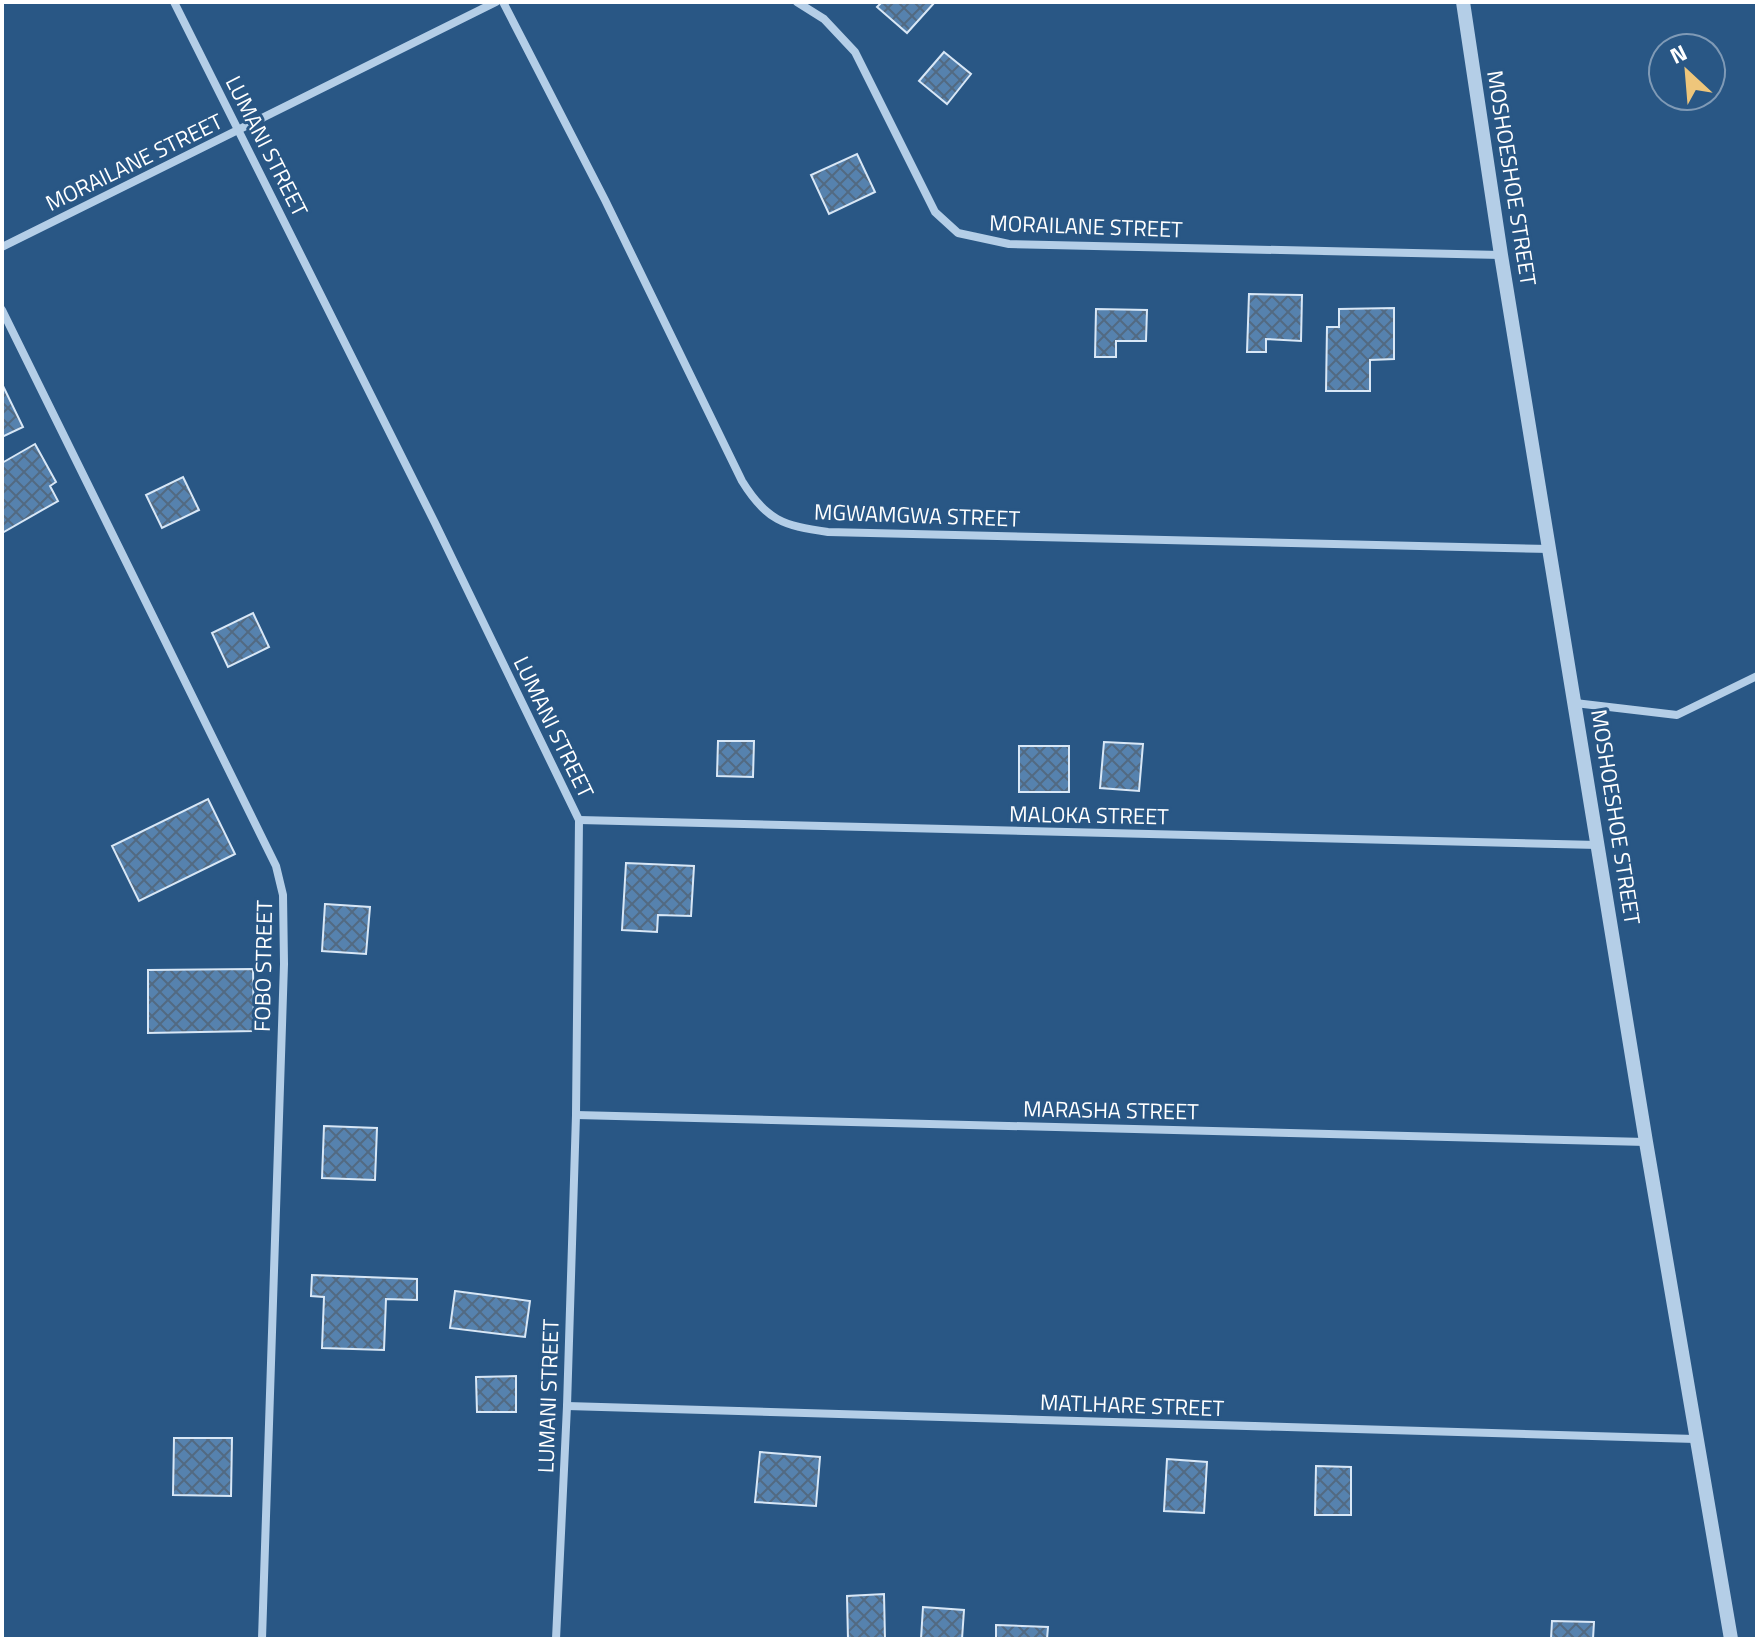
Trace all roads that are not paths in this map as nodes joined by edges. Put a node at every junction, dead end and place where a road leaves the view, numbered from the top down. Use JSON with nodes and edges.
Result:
{"nodes":[{"id":1,"x":174,"y":2,"type":"edge"},
{"id":2,"x":496,"y":2,"type":"edge"},
{"id":3,"x":503,"y":2,"type":"edge"},
{"id":4,"x":797,"y":2,"type":"edge"},
{"id":5,"x":1463,"y":2,"type":"edge"},
{"id":6,"x":239,"y":130,"type":"junction"},
{"id":7,"x":2,"y":247,"type":"edge"},
{"id":8,"x":1501,"y":255,"type":"junction"},
{"id":9,"x":2,"y":310,"type":"edge"},
{"id":10,"x":1550,"y":549,"type":"junction"},
{"id":11,"x":1757,"y":676,"type":"edge"},
{"id":12,"x":1575,"y":703,"type":"junction"},
{"id":13,"x":579,"y":820,"type":"junction"},
{"id":14,"x":1598,"y":845,"type":"junction"},
{"id":15,"x":576,"y":1115,"type":"junction"},
{"id":16,"x":1646,"y":1142,"type":"junction"},
{"id":17,"x":567,"y":1406,"type":"junction"},
{"id":18,"x":1695,"y":1439,"type":"junction"},
{"id":19,"x":262,"y":1639,"type":"edge"},
{"id":20,"x":556,"y":1639,"type":"edge"},
{"id":21,"x":1731,"y":1639,"type":"edge"}],
"edges":[{"from":1,"to":6,"type":"street","name":"LUMANI STREET"},
{"from":2,"to":6,"type":"street","name":"MORAILANE STREET"},
{"from":3,"to":10,"type":"street","name":"MGWAMGWA STREET"},
{"from":4,"to":8,"type":"street","name":"MORAILANE STREET"},
{"from":5,"to":8,"type":"street","name":"MOSHOESHOE STREET"},
{"from":6,"to":7,"type":"street","name":"MORAILANE STREET"},
{"from":6,"to":13,"type":"street","name":"LUMANI STREET"},
{"from":8,"to":10,"type":"street","name":"MOSHOESHOE STREET"},
{"from":9,"to":19,"type":"street","name":"FOBO STREET"},
{"from":10,"to":12,"type":"street","name":"MOSHOESHOE STREET"},
{"from":11,"to":12,"type":"street"},
{"from":12,"to":14,"type":"street","name":"MOSHOESHOE STREET"},
{"from":13,"to":14,"type":"street","name":"MALOKA STREET"},
{"from":13,"to":15,"type":"street","name":"LUMANI STREET"},
{"from":14,"to":16,"type":"street","name":"MOSHOESHOE STREET"},
{"from":15,"to":16,"type":"street","name":"MARASHA STREET"},
{"from":15,"to":17,"type":"street","name":"LUMANI STREET"},
{"from":16,"to":18,"type":"street","name":"MOSHOESHOE STREET"},
{"from":17,"to":18,"type":"street","name":"MATLHARE STREET"},
{"from":17,"to":20,"type":"street","name":"LUMANI STREET"},
{"from":18,"to":21,"type":"street","name":"MOSHOESHOE STREET"}]}
